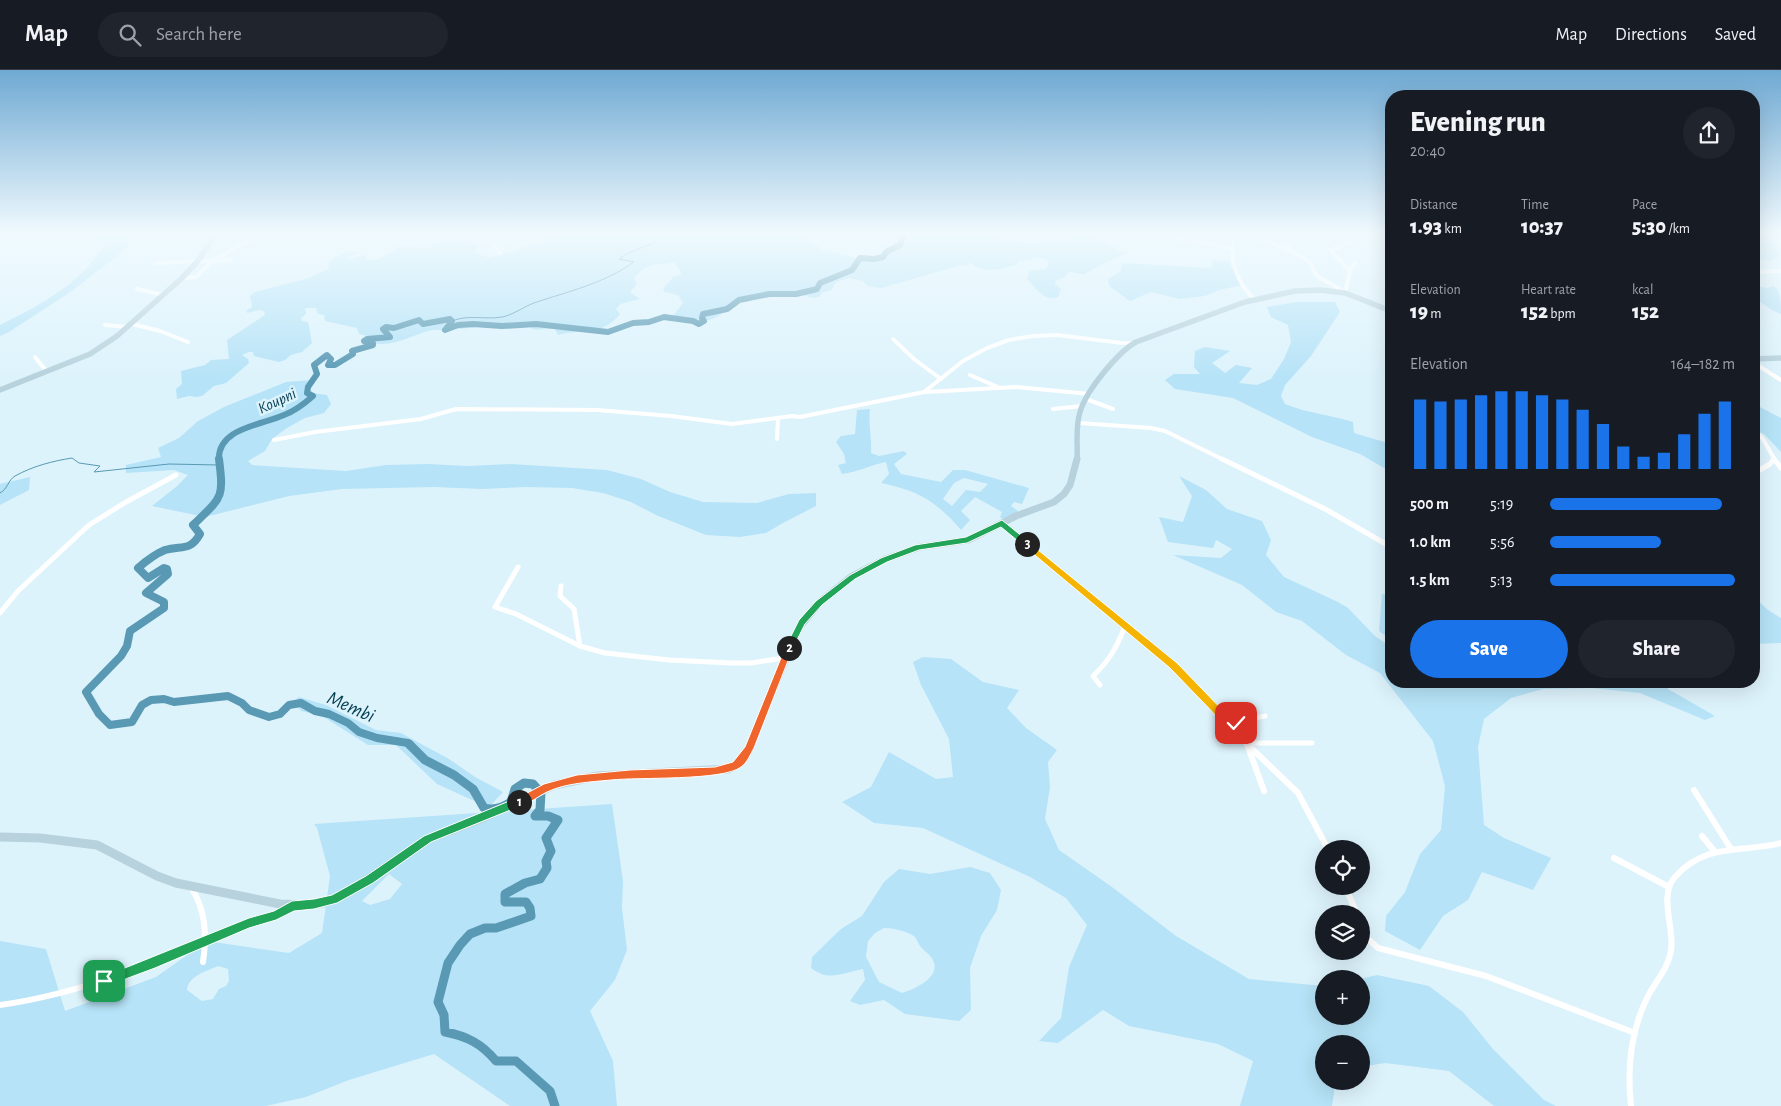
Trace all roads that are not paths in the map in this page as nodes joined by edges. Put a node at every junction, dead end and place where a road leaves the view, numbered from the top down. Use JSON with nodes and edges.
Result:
{"nodes":[{"id":1,"x":178,"y":281,"type":"edge"},
{"id":2,"x":1241,"y":281,"type":"edge"},
{"id":3,"x":1326,"y":281,"type":"edge"},
{"id":4,"x":1348,"y":281,"type":"edge"},
{"id":5,"x":137,"y":289,"type":"dead end"},
{"id":6,"x":1345,"y":293,"type":"junction"},
{"id":7,"x":163,"y":295,"type":"junction"},
{"id":8,"x":1255,"y":300,"type":"junction"},
{"id":9,"x":1385,"y":310,"type":"edge"},
{"id":10,"x":105,"y":325,"type":"dead end"},
{"id":11,"x":130,"y":325,"type":"junction"},
{"id":12,"x":893,"y":339,"type":"dead end"},
{"id":13,"x":188,"y":342,"type":"dead end"},
{"id":14,"x":1138,"y":342,"type":"junction"},
{"id":15,"x":35,"y":357,"type":"dead end"},
{"id":16,"x":1781,"y":358,"type":"edge"},
{"id":17,"x":1760,"y":360,"type":"edge"},
{"id":18,"x":1760,"y":365,"type":"edge"},
{"id":19,"x":47,"y":372,"type":"junction"},
{"id":20,"x":970,"y":375,"type":"dead end"},
{"id":21,"x":941,"y":379,"type":"junction"},
{"id":22,"x":1781,"y":380,"type":"edge"},
{"id":23,"x":1000,"y":388,"type":"junction"},
{"id":24,"x":0,"y":390,"type":"edge"},
{"id":25,"x":924,"y":392,"type":"junction"},
{"id":26,"x":1088,"y":397,"type":"junction"},
{"id":27,"x":1082,"y":406,"type":"junction"},
{"id":28,"x":1053,"y":409,"type":"dead end"},
{"id":29,"x":1113,"y":409,"type":"dead end"},
{"id":30,"x":778,"y":418,"type":"junction"},
{"id":31,"x":1079,"y":423,"type":"junction"},
{"id":32,"x":1760,"y":436,"type":"edge"},
{"id":33,"x":777,"y":439,"type":"dead end"},
{"id":34,"x":274,"y":440,"type":"dead end"},
{"id":35,"x":1774,"y":459,"type":"junction"},
{"id":36,"x":1781,"y":468,"type":"edge"},
{"id":37,"x":1760,"y":470,"type":"edge"},
{"id":38,"x":176,"y":475,"type":"dead end"},
{"id":39,"x":1002,"y":523,"type":"junction"},
{"id":40,"x":1385,"y":544,"type":"edge"},
{"id":41,"x":518,"y":567,"type":"dead end"},
{"id":42,"x":561,"y":586,"type":"dead end"},
{"id":43,"x":0,"y":613,"type":"edge"},
{"id":44,"x":1124,"y":626,"type":"junction"},
{"id":45,"x":580,"y":646,"type":"junction"},
{"id":46,"x":787,"y":652,"type":"junction"},
{"id":47,"x":1100,"y":685,"type":"dead end"},
{"id":48,"x":1265,"y":716,"type":"dead end"},
{"id":49,"x":1229,"y":723,"type":"junction"},
{"id":50,"x":1246,"y":743,"type":"junction"},
{"id":51,"x":1312,"y":743,"type":"dead end"},
{"id":52,"x":1264,"y":790,"type":"dead end"},
{"id":53,"x":1694,"y":790,"type":"dead end"},
{"id":54,"x":1702,"y":836,"type":"dead end"},
{"id":55,"x":0,"y":837,"type":"edge"},
{"id":56,"x":1323,"y":840,"type":"edge"},
{"id":57,"x":1781,"y":843,"type":"edge"},
{"id":58,"x":1731,"y":849,"type":"junction"},
{"id":59,"x":1715,"y":852,"type":"junction"},
{"id":60,"x":1614,"y":858,"type":"dead end"},
{"id":61,"x":191,"y":886,"type":"junction"},
{"id":62,"x":1669,"y":887,"type":"junction"},
{"id":63,"x":292,"y":906,"type":"junction"},
{"id":64,"x":1370,"y":940,"type":"edge"},
{"id":65,"x":206,"y":941,"type":"junction"},
{"id":66,"x":203,"y":962,"type":"dead end"},
{"id":67,"x":0,"y":1005,"type":"edge"},
{"id":68,"x":1635,"y":1033,"type":"junction"},
{"id":69,"x":1631,"y":1106,"type":"edge"}],
"edges":[{"from":1,"to":7,"type":"street"},
{"from":2,"to":8,"type":"street"},
{"from":3,"to":6,"type":"street"},
{"from":4,"to":6,"type":"street"},
{"from":5,"to":7,"type":"street"},
{"from":6,"to":8,"type":"street"},
{"from":6,"to":9,"type":"street"},
{"from":7,"to":11,"type":"street"},
{"from":8,"to":14,"type":"street"},
{"from":10,"to":11,"type":"street"},
{"from":11,"to":13,"type":"street"},
{"from":11,"to":19,"type":"street"},
{"from":12,"to":21,"type":"street"},
{"from":14,"to":21,"type":"street"},
{"from":14,"to":26,"type":"street"},
{"from":15,"to":19,"type":"street"},
{"from":16,"to":17,"type":"street"},
{"from":18,"to":22,"type":"street"},
{"from":19,"to":24,"type":"street"},
{"from":20,"to":23,"type":"street"},
{"from":21,"to":25,"type":"street"},
{"from":23,"to":25,"type":"street"},
{"from":23,"to":26,"type":"street"},
{"from":25,"to":30,"type":"street"},
{"from":26,"to":27,"type":"street"},
{"from":26,"to":29,"type":"street"},
{"from":27,"to":28,"type":"street"},
{"from":27,"to":31,"type":"street"},
{"from":30,"to":33,"type":"street"},
{"from":30,"to":34,"type":"street"},
{"from":31,"to":39,"type":"street"},
{"from":31,"to":40,"type":"street"},
{"from":32,"to":35,"type":"street"},
{"from":35,"to":36,"type":"street"},
{"from":35,"to":37,"type":"street"},
{"from":38,"to":43,"type":"street"},
{"from":39,"to":44,"type":"street"},
{"from":39,"to":46,"type":"street"},
{"from":41,"to":45,"type":"street"},
{"from":42,"to":45,"type":"street"},
{"from":44,"to":47,"type":"street"},
{"from":44,"to":49,"type":"street"},
{"from":45,"to":46,"type":"street"},
{"from":46,"to":63,"type":"street"},
{"from":48,"to":49,"type":"street"},
{"from":49,"to":50,"type":"street"},
{"from":50,"to":51,"type":"street"},
{"from":50,"to":52,"type":"street"},
{"from":50,"to":56,"type":"street"},
{"from":53,"to":58,"type":"street"},
{"from":54,"to":59,"type":"street"},
{"from":55,"to":61,"type":"street"},
{"from":57,"to":58,"type":"street"},
{"from":58,"to":59,"type":"street"},
{"from":59,"to":62,"type":"street"},
{"from":60,"to":62,"type":"street"},
{"from":61,"to":63,"type":"street"},
{"from":61,"to":65,"type":"street"},
{"from":62,"to":68,"type":"street"},
{"from":63,"to":65,"type":"street"},
{"from":64,"to":68,"type":"street"},
{"from":65,"to":66,"type":"street"},
{"from":65,"to":67,"type":"street"},
{"from":68,"to":69,"type":"street"}]}
